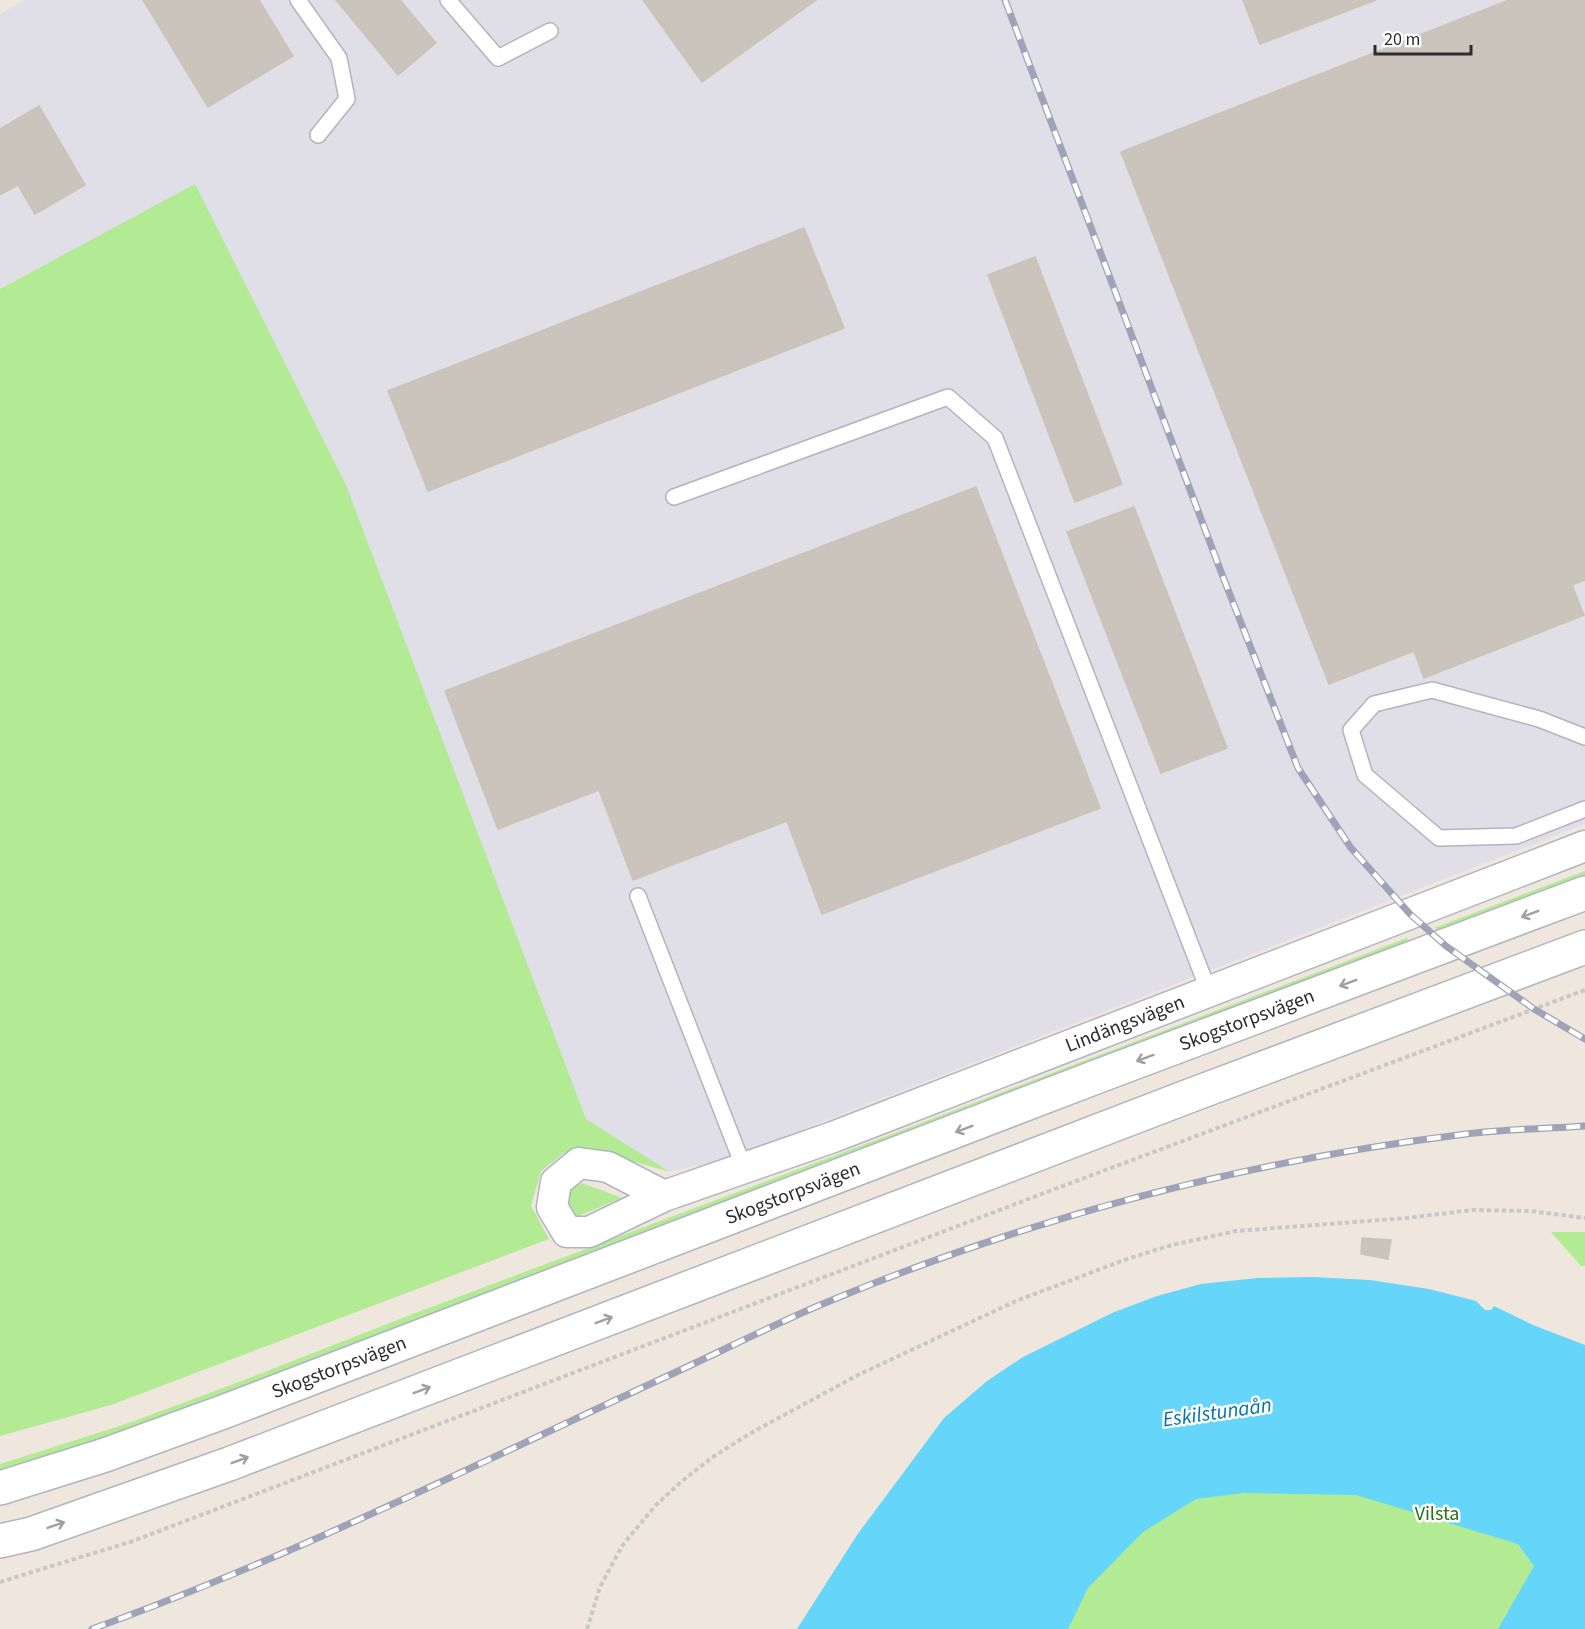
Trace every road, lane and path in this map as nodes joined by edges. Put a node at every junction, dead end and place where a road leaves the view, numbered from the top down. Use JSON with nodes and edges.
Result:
{"nodes":[{"id":1,"x":298,"y":0,"type":"edge"},
{"id":2,"x":448,"y":0,"type":"edge"},
{"id":3,"x":550,"y":31,"type":"dead end"},
{"id":4,"x":318,"y":135,"type":"dead end"},
{"id":5,"x":674,"y":497,"type":"dead end"},
{"id":6,"x":1585,"y":738,"type":"edge"},
{"id":7,"x":1585,"y":809,"type":"edge"},
{"id":8,"x":1585,"y":846,"type":"edge"},
{"id":9,"x":1585,"y":893,"type":"edge"},
{"id":10,"x":638,"y":896,"type":"dead end"},
{"id":11,"x":1585,"y":947,"type":"edge"},
{"id":12,"x":1585,"y":990,"type":"edge"},
{"id":13,"x":1209,"y":992,"type":"junction"},
{"id":14,"x":744,"y":1168,"type":"junction"},
{"id":15,"x":664,"y":1196,"type":"dead end"},
{"id":16,"x":1585,"y":1218,"type":"edge"},
{"id":17,"x":0,"y":1488,"type":"edge"},
{"id":18,"x":0,"y":1541,"type":"edge"},
{"id":19,"x":0,"y":1582,"type":"edge"},
{"id":20,"x":587,"y":1629,"type":"edge"}],
"edges":[{"from":1,"to":4,"type":"lane"},
{"from":2,"to":3,"type":"lane"},
{"from":5,"to":13,"type":"lane"},
{"from":6,"to":7,"type":"lane"},
{"from":8,"to":13,"type":"street","name":"Lindängsvägen"},
{"from":9,"to":17,"type":"main road","name":"Skogstorpsvägen","one_way":true},
{"from":10,"to":14,"type":"lane"},
{"from":18,"to":11,"type":"main road","one_way":true},
{"from":12,"to":19,"type":"path"},
{"from":13,"to":14,"type":"street","name":"Lindängsvägen"},
{"from":14,"to":15,"type":"street","name":"Lindängsvägen"},
{"from":16,"to":20,"type":"path"}]}
